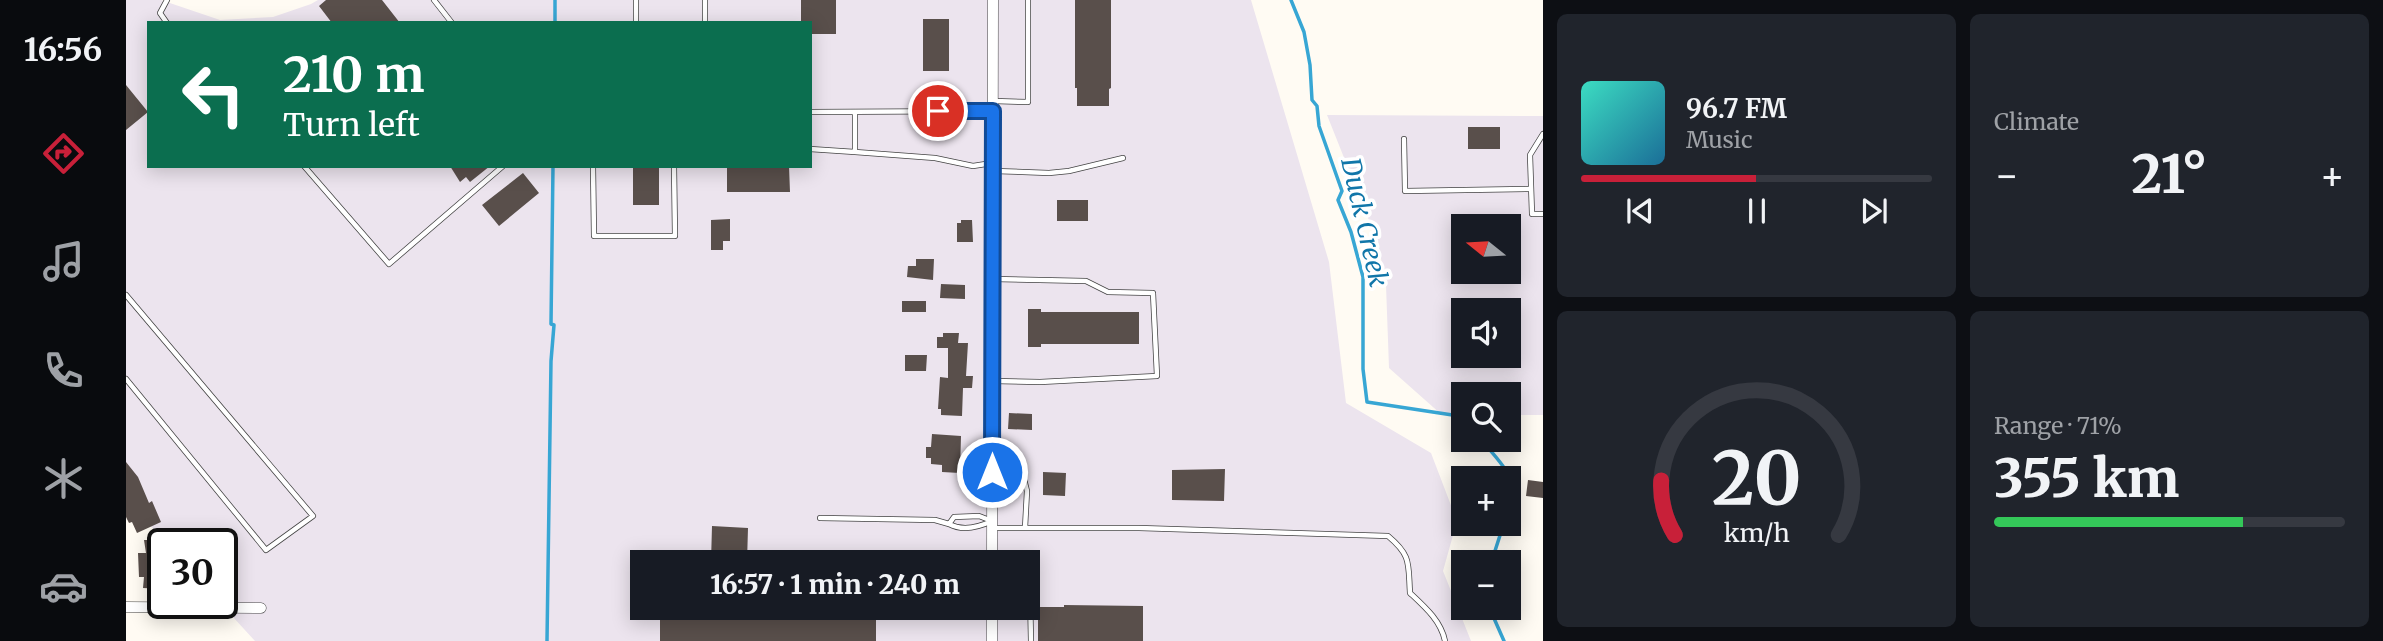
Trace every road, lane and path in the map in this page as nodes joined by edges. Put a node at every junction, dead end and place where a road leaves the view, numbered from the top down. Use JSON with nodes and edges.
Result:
{"nodes":[{"id":1,"x":167,"y":0,"type":"edge"},
{"id":2,"x":434,"y":0,"type":"edge"},
{"id":3,"x":636,"y":0,"type":"edge"},
{"id":4,"x":705,"y":0,"type":"edge"},
{"id":5,"x":993,"y":0,"type":"edge"},
{"id":6,"x":1028,"y":0,"type":"edge"},
{"id":7,"x":166,"y":21,"type":"edge"},
{"id":8,"x":450,"y":21,"type":"edge"},
{"id":9,"x":636,"y":21,"type":"edge"},
{"id":10,"x":705,"y":21,"type":"edge"},
{"id":11,"x":993,"y":106,"type":"junction"},
{"id":12,"x":855,"y":111,"type":"junction"},
{"id":13,"x":812,"y":112,"type":"edge"},
{"id":14,"x":1543,"y":134,"type":"edge"},
{"id":15,"x":1404,"y":139,"type":"dead end"},
{"id":16,"x":812,"y":149,"type":"edge"},
{"id":17,"x":855,"y":152,"type":"junction"},
{"id":18,"x":1123,"y":158,"type":"dead end"},
{"id":19,"x":993,"y":167,"type":"junction"},
{"id":20,"x":306,"y":168,"type":"edge"},
{"id":21,"x":501,"y":168,"type":"edge"},
{"id":22,"x":593,"y":168,"type":"edge"},
{"id":23,"x":674,"y":168,"type":"edge"},
{"id":24,"x":1531,"y":189,"type":"junction"},
{"id":25,"x":1543,"y":214,"type":"edge"},
{"id":26,"x":993,"y":279,"type":"junction"},
{"id":27,"x":126,"y":295,"type":"edge"},
{"id":28,"x":126,"y":379,"type":"edge"},
{"id":29,"x":992,"y":381,"type":"junction"},
{"id":30,"x":992,"y":472,"type":"junction"},
{"id":31,"x":820,"y":518,"type":"dead end"},
{"id":32,"x":949,"y":524,"type":"junction"},
{"id":33,"x":992,"y":524,"type":"junction"},
{"id":34,"x":1025,"y":528,"type":"junction"},
{"id":35,"x":992,"y":550,"type":"edge"},
{"id":36,"x":126,"y":607,"type":"edge"},
{"id":37,"x":261,"y":608,"type":"dead end"},
{"id":38,"x":992,"y":620,"type":"edge"},
{"id":39,"x":1031,"y":620,"type":"edge"},
{"id":40,"x":992,"y":641,"type":"edge"},
{"id":41,"x":1031,"y":641,"type":"edge"},
{"id":42,"x":1445,"y":641,"type":"edge"}],
"edges":[{"from":1,"to":7,"type":"lane"},
{"from":2,"to":8,"type":"lane"},
{"from":3,"to":9,"type":"lane"},
{"from":4,"to":10,"type":"lane"},
{"from":5,"to":11,"type":"street"},
{"from":6,"to":11,"type":"lane"},
{"from":11,"to":12,"type":"lane"},
{"from":11,"to":19,"type":"street"},
{"from":12,"to":13,"type":"lane"},
{"from":12,"to":17,"type":"lane"},
{"from":14,"to":24,"type":"lane"},
{"from":15,"to":24,"type":"lane"},
{"from":16,"to":17,"type":"lane"},
{"from":17,"to":19,"type":"lane"},
{"from":18,"to":19,"type":"lane"},
{"from":19,"to":26,"type":"street"},
{"from":20,"to":21,"type":"lane"},
{"from":22,"to":23,"type":"lane"},
{"from":24,"to":25,"type":"lane"},
{"from":26,"to":29,"type":"street"},
{"from":26,"to":29,"type":"lane"},
{"from":27,"to":28,"type":"lane"},
{"from":29,"to":30,"type":"street"},
{"from":30,"to":33,"type":"street"},
{"from":30,"to":34,"type":"lane"},
{"from":31,"to":32,"type":"lane"},
{"from":32,"to":33,"type":"lane"},
{"from":32,"to":33,"type":"lane"},
{"from":33,"to":34,"type":"lane"},
{"from":33,"to":35,"type":"street"},
{"from":34,"to":42,"type":"lane"},
{"from":36,"to":37,"type":"street"},
{"from":38,"to":40,"type":"street"},
{"from":39,"to":41,"type":"lane"}]}
